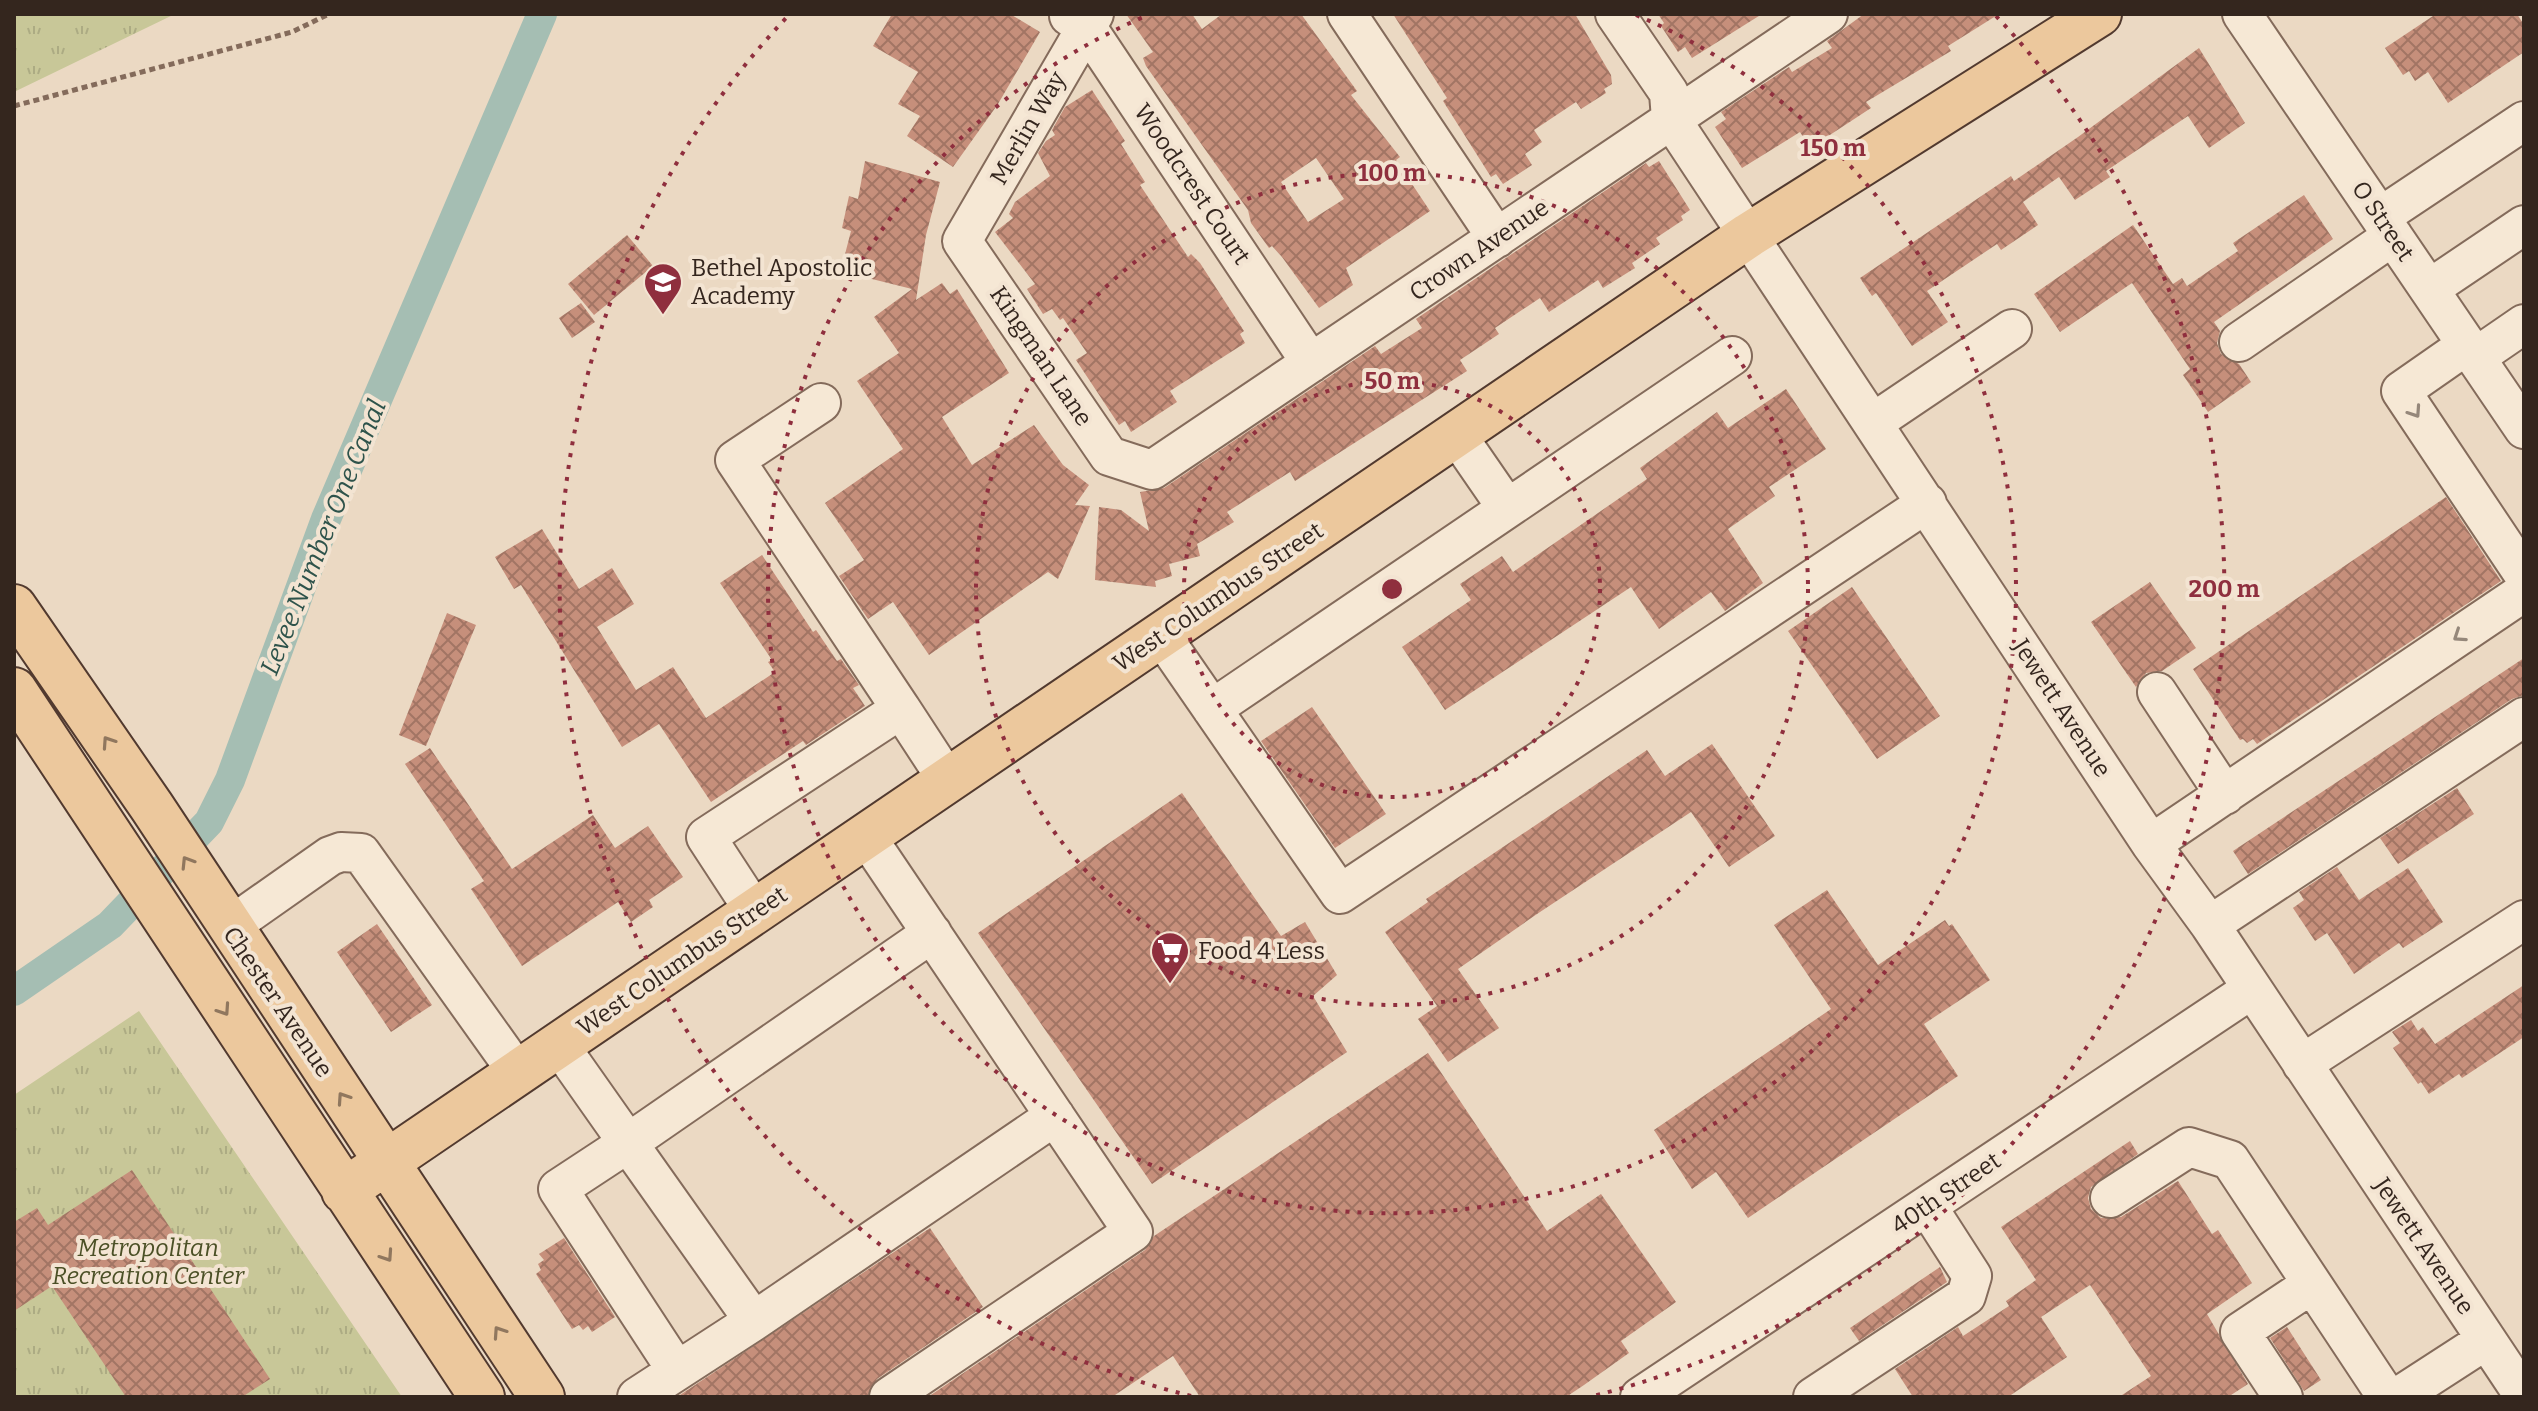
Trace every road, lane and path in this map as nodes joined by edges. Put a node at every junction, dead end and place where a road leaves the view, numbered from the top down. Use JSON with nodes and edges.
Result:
{"nodes":[{"id":1,"x":329,"y":14,"type":"edge"},
{"id":2,"x":1347,"y":14,"type":"edge"},
{"id":3,"x":1615,"y":14,"type":"edge"},
{"id":4,"x":1828,"y":14,"type":"edge"},
{"id":5,"x":2099,"y":14,"type":"edge"},
{"id":6,"x":2242,"y":14,"type":"edge"},
{"id":7,"x":1082,"y":18,"type":"edge"},
{"id":8,"x":14,"y":106,"type":"edge"},
{"id":9,"x":1671,"y":119,"type":"junction"},
{"id":10,"x":2524,"y":121,"type":"edge"},
{"id":11,"x":2524,"y":225,"type":"edge"},
{"id":12,"x":2386,"y":226,"type":"junction"},
{"id":13,"x":1749,"y":235,"type":"junction"},
{"id":14,"x":1497,"y":238,"type":"junction"},
{"id":15,"x":962,"y":241,"type":"joint"},
{"id":16,"x":2429,"y":289,"type":"junction"},
{"id":17,"x":2524,"y":324,"type":"edge"},
{"id":18,"x":2012,"y":329,"type":"dead end"},
{"id":19,"x":2239,"y":342,"type":"dead end"},
{"id":20,"x":2471,"y":351,"type":"junction"},
{"id":21,"x":1732,"y":356,"type":"dead end"},
{"id":22,"x":1311,"y":363,"type":"junction"},
{"id":23,"x":821,"y":403,"type":"dead end"},
{"id":24,"x":1874,"y":422,"type":"junction"},
{"id":25,"x":2524,"y":429,"type":"edge"},
{"id":26,"x":1456,"y":434,"type":"junction"},
{"id":27,"x":1125,"y":464,"type":"joint"},
{"id":28,"x":1927,"y":503,"type":"junction"},
{"id":29,"x":1507,"y":508,"type":"junction"},
{"id":30,"x":2524,"y":575,"type":"edge"},
{"id":31,"x":2524,"y":592,"type":"edge"},
{"id":32,"x":14,"y":607,"type":"edge"},
{"id":33,"x":1161,"y":635,"type":"junction"},
{"id":34,"x":14,"y":690,"type":"edge"},
{"id":35,"x":2157,"y":692,"type":"dead end"},
{"id":36,"x":901,"y":709,"type":"junction"},
{"id":37,"x":1212,"y":709,"type":"junction"},
{"id":38,"x":2524,"y":717,"type":"edge"},
{"id":39,"x":948,"y":781,"type":"junction"},
{"id":40,"x":2225,"y":795,"type":"junction"},
{"id":41,"x":866,"y":836,"type":"junction"},
{"id":42,"x":2151,"y":844,"type":"junction"},
{"id":43,"x":755,"y":912,"type":"junction"},
{"id":44,"x":2524,"y":920,"type":"edge"},
{"id":45,"x":226,"y":922,"type":"junction"},
{"id":46,"x":2210,"y":925,"type":"junction"},
{"id":47,"x":932,"y":933,"type":"junction"},
{"id":48,"x":2252,"y":989,"type":"junction"},
{"id":49,"x":559,"y":1045,"type":"junction"},
{"id":50,"x":2302,"y":1064,"type":"junction"},
{"id":51,"x":518,"y":1073,"type":"junction"},
{"id":52,"x":1055,"y":1116,"type":"junction"},
{"id":53,"x":628,"y":1143,"type":"junction"},
{"id":54,"x":386,"y":1163,"type":"junction"},
{"id":55,"x":344,"y":1191,"type":"junction"},
{"id":56,"x":2110,"y":1198,"type":"dead end"},
{"id":57,"x":1927,"y":1206,"type":"junction"},
{"id":58,"x":2312,"y":1284,"type":"junction"},
{"id":59,"x":754,"y":1321,"type":"junction"},
{"id":60,"x":2492,"y":1349,"type":"junction"},
{"id":61,"x":677,"y":1371,"type":"junction"},
{"id":62,"x":475,"y":1395,"type":"edge"},
{"id":63,"x":2524,"y":1396,"type":"edge"},
{"id":64,"x":542,"y":1397,"type":"edge"},
{"id":65,"x":638,"y":1397,"type":"edge"},
{"id":66,"x":889,"y":1397,"type":"edge"},
{"id":67,"x":1640,"y":1397,"type":"edge"},
{"id":68,"x":1813,"y":1397,"type":"edge"},
{"id":69,"x":2283,"y":1397,"type":"edge"},
{"id":70,"x":2387,"y":1397,"type":"edge"},
{"id":71,"x":2398,"y":1397,"type":"edge"},
{"id":72,"x":2439,"y":1397,"type":"edge"}],
"edges":[{"from":1,"to":8,"type":"path"},
{"from":2,"to":14,"type":"street"},
{"from":3,"to":9,"type":"street","name":"Jewett Avenue"},
{"from":4,"to":9,"type":"street","name":"Crown Avenue"},
{"from":5,"to":13,"type":"main road","name":"West Columbus Street"},
{"from":6,"to":12,"type":"street","name":"O Street"},
{"from":7,"to":15,"type":"street","name":"Merlin Way"},
{"from":7,"to":22,"type":"street","name":"Woodcrest Court"},
{"from":9,"to":13,"type":"street","name":"Jewett Avenue"},
{"from":9,"to":14,"type":"street","name":"Crown Avenue"},
{"from":10,"to":12,"type":"street"},
{"from":11,"to":16,"type":"street"},
{"from":12,"to":16,"type":"street","name":"O Street"},
{"from":12,"to":19,"type":"street"},
{"from":13,"to":24,"type":"street","name":"Jewett Avenue"},
{"from":13,"to":26,"type":"main road","name":"West Columbus Street"},
{"from":14,"to":22,"type":"street","name":"Crown Avenue"},
{"from":15,"to":27,"type":"street","name":"Kingman Lane"},
{"from":16,"to":20,"type":"street","name":"O Street"},
{"from":17,"to":20,"type":"street"},
{"from":18,"to":24,"type":"street"},
{"from":20,"to":25,"type":"street","name":"O Street"},
{"from":20,"to":30,"type":"street","one_way":true},
{"from":21,"to":29,"type":"street"},
{"from":22,"to":27,"type":"street","name":"Crown Avenue"},
{"from":23,"to":36,"type":"street"},
{"from":24,"to":28,"type":"street","name":"Jewett Avenue"},
{"from":26,"to":29,"type":"street"},
{"from":26,"to":33,"type":"main road","name":"West Columbus Street"},
{"from":28,"to":37,"type":"street"},
{"from":28,"to":42,"type":"street","name":"Jewett Avenue"},
{"from":29,"to":37,"type":"street"},
{"from":31,"to":40,"type":"street","one_way":true},
{"from":45,"to":32,"type":"main road","name":"Chester Avenue","one_way":true},
{"from":33,"to":37,"type":"street"},
{"from":33,"to":39,"type":"main road","name":"West Columbus Street"},
{"from":34,"to":55,"type":"main road","name":"Chester Avenue","one_way":true},
{"from":35,"to":40,"type":"street"},
{"from":36,"to":39,"type":"street"},
{"from":36,"to":43,"type":"street"},
{"from":38,"to":46,"type":"street"},
{"from":39,"to":41,"type":"main road","name":"West Columbus Street"},
{"from":40,"to":42,"type":"street"},
{"from":41,"to":43,"type":"main road","name":"West Columbus Street"},
{"from":41,"to":47,"type":"street"},
{"from":42,"to":46,"type":"street","name":"Jewett Avenue"},
{"from":43,"to":49,"type":"main road","name":"West Columbus Street"},
{"from":44,"to":50,"type":"street"},
{"from":45,"to":51,"type":"street"},
{"from":54,"to":45,"type":"main road","name":"Chester Avenue","one_way":true},
{"from":46,"to":48,"type":"street","name":"Jewett Avenue"},
{"from":47,"to":52,"type":"street"},
{"from":47,"to":53,"type":"street"},
{"from":48,"to":50,"type":"street","name":"Jewett Avenue"},
{"from":48,"to":57,"type":"street","name":"40th Street"},
{"from":49,"to":51,"type":"main road","name":"West Columbus Street"},
{"from":49,"to":53,"type":"street"},
{"from":50,"to":60,"type":"street","name":"Jewett Avenue"},
{"from":51,"to":54,"type":"main road","name":"West Columbus Street"},
{"from":52,"to":59,"type":"street"},
{"from":52,"to":66,"type":"street"},
{"from":53,"to":59,"type":"street"},
{"from":53,"to":61,"type":"street"},
{"from":54,"to":55,"type":"main road","name":"West Columbus Street"},
{"from":64,"to":54,"type":"main road","name":"Chester Avenue","one_way":true},
{"from":55,"to":62,"type":"main road","name":"Chester Avenue","one_way":true},
{"from":56,"to":58,"type":"street"},
{"from":57,"to":67,"type":"street","name":"40th Street"},
{"from":57,"to":68,"type":"street"},
{"from":58,"to":69,"type":"street"},
{"from":58,"to":70,"type":"street"},
{"from":59,"to":61,"type":"street"},
{"from":60,"to":63,"type":"street","name":"Jewett Avenue"},
{"from":60,"to":71,"type":"street"},
{"from":60,"to":72,"type":"street"},
{"from":61,"to":65,"type":"street"}]}
